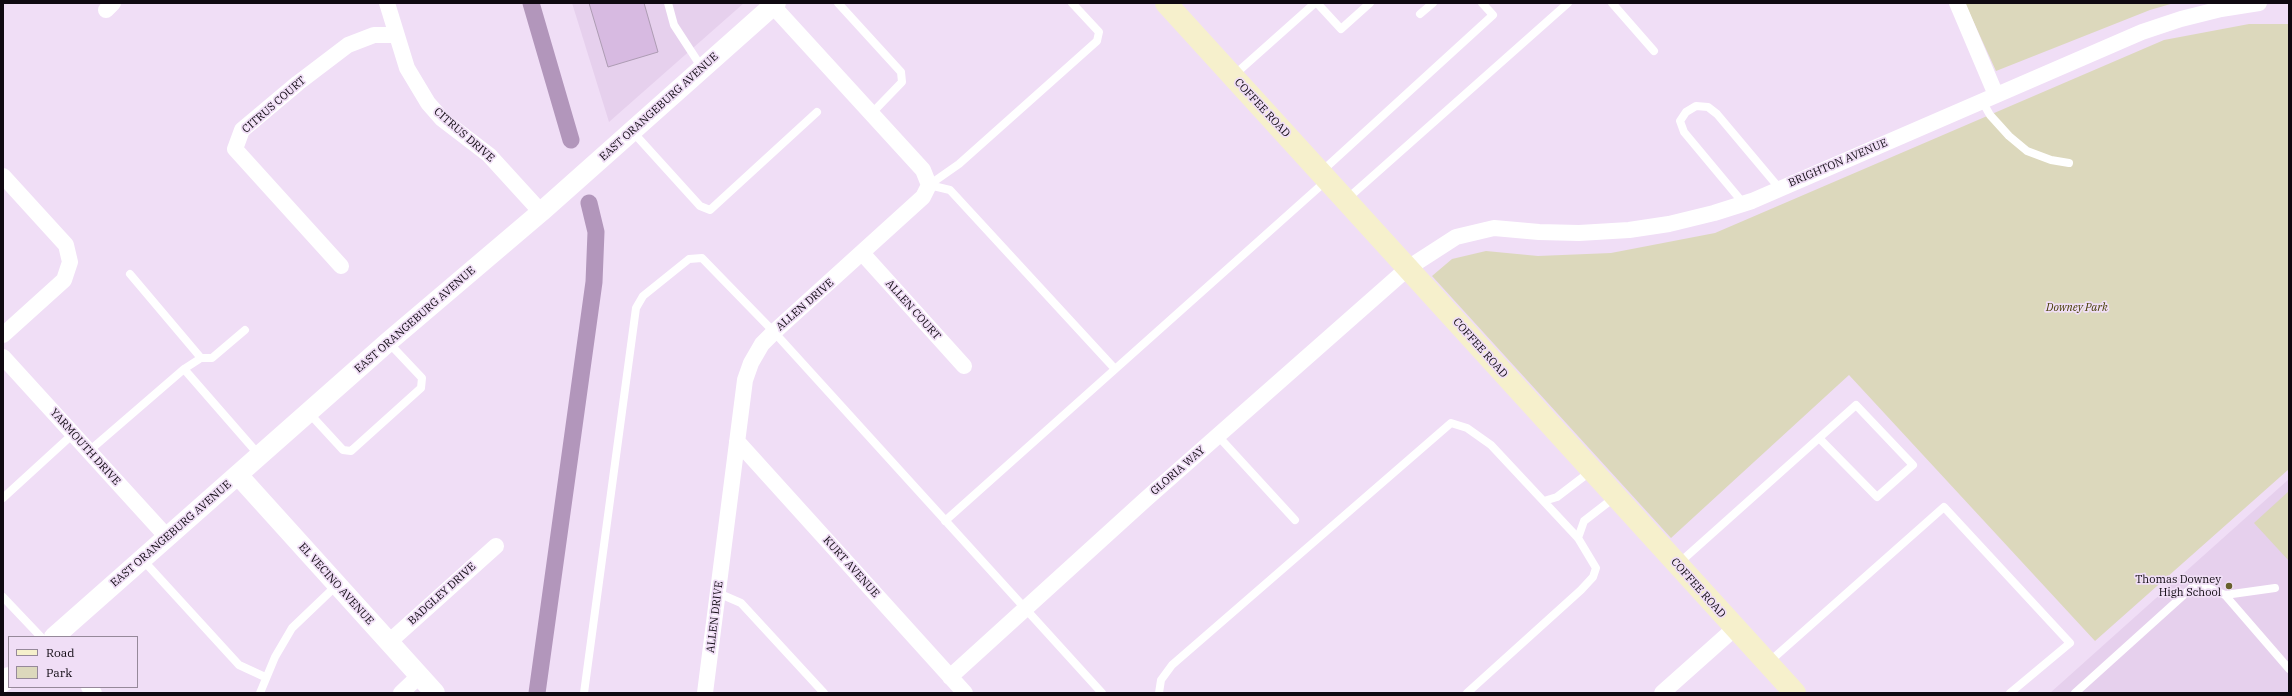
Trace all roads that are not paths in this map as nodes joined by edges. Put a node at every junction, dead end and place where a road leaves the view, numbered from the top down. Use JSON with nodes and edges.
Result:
{"nodes":[{"id":1,"x":387,"y":3,"type":"edge"},
{"id":2,"x":668,"y":3,"type":"edge"},
{"id":3,"x":838,"y":3,"type":"edge"},
{"id":4,"x":1072,"y":3,"type":"edge"},
{"id":5,"x":1166,"y":3,"type":"edge"},
{"id":6,"x":1316,"y":3,"type":"edge"},
{"id":7,"x":1370,"y":3,"type":"edge"},
{"id":8,"x":1433,"y":3,"type":"edge"},
{"id":9,"x":1482,"y":3,"type":"edge"},
{"id":10,"x":1568,"y":3,"type":"edge"},
{"id":11,"x":1612,"y":3,"type":"edge"},
{"id":12,"x":1957,"y":3,"type":"edge"},
{"id":13,"x":2259,"y":3,"type":"edge"},
{"id":14,"x":774,"y":4,"type":"edge"},
{"id":15,"x":1420,"y":14,"type":"dead end"},
{"id":16,"x":396,"y":35,"type":"junction"},
{"id":17,"x":1654,"y":51,"type":"dead end"},
{"id":18,"x":703,"y":68,"type":"junction"},
{"id":19,"x":1233,"y":77,"type":"junction"},
{"id":20,"x":1989,"y":98,"type":"junction"},
{"id":21,"x":817,"y":112,"type":"dead end"},
{"id":22,"x":872,"y":113,"type":"junction"},
{"id":23,"x":632,"y":131,"type":"junction"},
{"id":24,"x":2069,"y":163,"type":"dead end"},
{"id":25,"x":3,"y":176,"type":"edge"},
{"id":26,"x":1324,"y":176,"type":"junction"},
{"id":27,"x":929,"y":185,"type":"junction"},
{"id":28,"x":1780,"y":189,"type":"junction"},
{"id":29,"x":1346,"y":200,"type":"junction"},
{"id":30,"x":1744,"y":204,"type":"junction"},
{"id":31,"x":541,"y":212,"type":"junction"},
{"id":32,"x":863,"y":254,"type":"junction"},
{"id":33,"x":341,"y":266,"type":"dead end"},
{"id":34,"x":1408,"y":268,"type":"junction"},
{"id":35,"x":130,"y":274,"type":"dead end"},
{"id":36,"x":244,"y":330,"type":"dead end"},
{"id":37,"x":774,"y":332,"type":"junction"},
{"id":38,"x":3,"y":335,"type":"edge"},
{"id":39,"x":388,"y":342,"type":"junction"},
{"id":40,"x":3,"y":357,"type":"edge"},
{"id":41,"x":201,"y":358,"type":"junction"},
{"id":42,"x":964,"y":366,"type":"dead end"},
{"id":43,"x":1115,"y":369,"type":"junction"},
{"id":44,"x":184,"y":370,"type":"junction"},
{"id":45,"x":309,"y":412,"type":"junction"},
{"id":46,"x":73,"y":434,"type":"junction"},
{"id":47,"x":1218,"y":436,"type":"junction"},
{"id":48,"x":1819,"y":438,"type":"junction"},
{"id":49,"x":737,"y":441,"type":"junction"},
{"id":50,"x":89,"y":451,"type":"junction"},
{"id":51,"x":260,"y":456,"type":"junction"},
{"id":52,"x":1591,"y":470,"type":"junction"},
{"id":53,"x":238,"y":475,"type":"junction"},
{"id":54,"x":1616,"y":497,"type":"junction"},
{"id":55,"x":3,"y":498,"type":"edge"},
{"id":56,"x":1544,"y":501,"type":"junction"},
{"id":57,"x":1295,"y":520,"type":"dead end"},
{"id":58,"x":945,"y":521,"type":"junction"},
{"id":59,"x":167,"y":537,"type":"junction"},
{"id":60,"x":1578,"y":538,"type":"junction"},
{"id":61,"x":496,"y":546,"type":"dead end"},
{"id":62,"x":142,"y":559,"type":"junction"},
{"id":63,"x":1677,"y":565,"type":"junction"},
{"id":64,"x":337,"y":585,"type":"junction"},
{"id":65,"x":2275,"y":588,"type":"dead end"},
{"id":66,"x":718,"y":593,"type":"junction"},
{"id":67,"x":2225,"y":595,"type":"junction"},
{"id":68,"x":3,"y":597,"type":"edge"},
{"id":69,"x":1024,"y":608,"type":"junction"},
{"id":70,"x":1735,"y":628,"type":"junction"},
{"id":71,"x":40,"y":636,"type":"edge"},
{"id":72,"x":55,"y":636,"type":"edge"},
{"id":73,"x":389,"y":642,"type":"junction"},
{"id":74,"x":1768,"y":664,"type":"junction"},
{"id":75,"x":2289,"y":669,"type":"edge"},
{"id":76,"x":419,"y":676,"type":"junction"},
{"id":77,"x":950,"y":676,"type":"junction"},
{"id":78,"x":265,"y":677,"type":"junction"},
{"id":79,"x":962,"y":692,"type":"edge"},
{"id":80,"x":260,"y":693,"type":"edge"},
{"id":81,"x":401,"y":693,"type":"edge"},
{"id":82,"x":435,"y":693,"type":"edge"},
{"id":83,"x":584,"y":693,"type":"edge"},
{"id":84,"x":705,"y":693,"type":"edge"},
{"id":85,"x":824,"y":693,"type":"edge"},
{"id":86,"x":1102,"y":693,"type":"edge"},
{"id":87,"x":1159,"y":693,"type":"edge"},
{"id":88,"x":1467,"y":693,"type":"edge"},
{"id":89,"x":1662,"y":693,"type":"edge"},
{"id":90,"x":1794,"y":693,"type":"edge"},
{"id":91,"x":2010,"y":693,"type":"edge"},
{"id":92,"x":2075,"y":693,"type":"edge"}],
"edges":[{"from":1,"to":16,"type":"street","name":"CITRUS DRIVE"},
{"from":2,"to":18,"type":"lane"},
{"from":3,"to":22,"type":"lane"},
{"from":4,"to":27,"type":"lane"},
{"from":5,"to":19,"type":"main road","name":"COFFEE ROAD"},
{"from":6,"to":7,"type":"lane"},
{"from":6,"to":19,"type":"lane"},
{"from":8,"to":15,"type":"lane"},
{"from":9,"to":26,"type":"lane"},
{"from":10,"to":29,"type":"lane"},
{"from":11,"to":17,"type":"lane"},
{"from":12,"to":20,"type":"street"},
{"from":13,"to":20,"type":"street","name":"BRIGHTON AVENUE"},
{"from":14,"to":18,"type":"street","name":"EAST ORANGEBURG AVENUE"},
{"from":14,"to":22,"type":"street"},
{"from":16,"to":31,"type":"street","name":"CITRUS DRIVE"},
{"from":16,"to":33,"type":"street","name":"CITRUS COURT"},
{"from":18,"to":23,"type":"street","name":"EAST ORANGEBURG AVENUE"},
{"from":19,"to":26,"type":"main road","name":"COFFEE ROAD"},
{"from":20,"to":24,"type":"lane"},
{"from":20,"to":28,"type":"street","name":"BRIGHTON AVENUE"},
{"from":21,"to":23,"type":"lane"},
{"from":22,"to":27,"type":"street"},
{"from":23,"to":31,"type":"street","name":"EAST ORANGEBURG AVENUE"},
{"from":25,"to":38,"type":"street"},
{"from":26,"to":29,"type":"main road","name":"COFFEE ROAD"},
{"from":26,"to":43,"type":"lane"},
{"from":27,"to":32,"type":"street","name":"ALLEN DRIVE"},
{"from":27,"to":43,"type":"lane"},
{"from":28,"to":30,"type":"street","name":"BRIGHTON AVENUE"},
{"from":28,"to":30,"type":"lane"},
{"from":29,"to":34,"type":"main road","name":"COFFEE ROAD"},
{"from":30,"to":34,"type":"street","name":"BRIGHTON AVENUE"},
{"from":31,"to":39,"type":"street","name":"EAST ORANGEBURG AVENUE"},
{"from":32,"to":37,"type":"street","name":"ALLEN DRIVE"},
{"from":32,"to":42,"type":"street","name":"ALLEN COURT"},
{"from":34,"to":47,"type":"street","name":"GLORIA WAY"},
{"from":34,"to":52,"type":"main road","name":"COFFEE ROAD"},
{"from":35,"to":41,"type":"lane"},
{"from":36,"to":41,"type":"lane"},
{"from":37,"to":49,"type":"street","name":"ALLEN DRIVE"},
{"from":37,"to":58,"type":"lane"},
{"from":37,"to":83,"type":"lane"},
{"from":39,"to":45,"type":"street","name":"EAST ORANGEBURG AVENUE"},
{"from":39,"to":45,"type":"lane"},
{"from":40,"to":46,"type":"street","name":"YARMOUTH DRIVE"},
{"from":41,"to":44,"type":"lane"},
{"from":43,"to":58,"type":"lane"},
{"from":44,"to":50,"type":"lane"},
{"from":44,"to":51,"type":"lane"},
{"from":45,"to":51,"type":"street","name":"EAST ORANGEBURG AVENUE"},
{"from":46,"to":50,"type":"street","name":"YARMOUTH DRIVE"},
{"from":46,"to":55,"type":"lane"},
{"from":47,"to":57,"type":"lane"},
{"from":47,"to":69,"type":"street","name":"GLORIA WAY"},
{"from":48,"to":48,"type":"lane"},
{"from":48,"to":63,"type":"lane"},
{"from":49,"to":66,"type":"street","name":"ALLEN DRIVE"},
{"from":49,"to":77,"type":"street","name":"KURT AVENUE"},
{"from":50,"to":59,"type":"street","name":"YARMOUTH DRIVE"},
{"from":51,"to":53,"type":"street","name":"EAST ORANGEBURG AVENUE"},
{"from":52,"to":54,"type":"main road","name":"COFFEE ROAD"},
{"from":52,"to":56,"type":"lane"},
{"from":53,"to":59,"type":"street","name":"EAST ORANGEBURG AVENUE"},
{"from":53,"to":64,"type":"street","name":"EL VECINO AVENUE"},
{"from":54,"to":60,"type":"lane"},
{"from":54,"to":63,"type":"main road","name":"COFFEE ROAD"},
{"from":56,"to":60,"type":"lane"},
{"from":56,"to":87,"type":"lane"},
{"from":58,"to":69,"type":"lane"},
{"from":59,"to":62,"type":"street","name":"EAST ORANGEBURG AVENUE"},
{"from":60,"to":88,"type":"lane"},
{"from":61,"to":73,"type":"street","name":"BADGLEY DRIVE"},
{"from":62,"to":72,"type":"street","name":"EAST ORANGEBURG AVENUE"},
{"from":62,"to":78,"type":"lane"},
{"from":63,"to":70,"type":"main road","name":"COFFEE ROAD"},
{"from":64,"to":73,"type":"street","name":"EL VECINO AVENUE"},
{"from":64,"to":78,"type":"lane"},
{"from":65,"to":67,"type":"lane"},
{"from":66,"to":84,"type":"street","name":"ALLEN DRIVE"},
{"from":66,"to":85,"type":"lane"},
{"from":67,"to":75,"type":"lane"},
{"from":67,"to":92,"type":"lane"},
{"from":68,"to":71,"type":"lane"},
{"from":69,"to":77,"type":"street","name":"GLORIA WAY"},
{"from":69,"to":86,"type":"lane"},
{"from":70,"to":74,"type":"main road","name":"COFFEE ROAD"},
{"from":70,"to":89,"type":"street"},
{"from":73,"to":76,"type":"street","name":"EL VECINO AVENUE"},
{"from":74,"to":90,"type":"main road","name":"COFFEE ROAD"},
{"from":74,"to":91,"type":"lane"},
{"from":76,"to":81,"type":"street"},
{"from":76,"to":82,"type":"street","name":"EL VECINO AVENUE"},
{"from":77,"to":79,"type":"street","name":"KURT AVENUE"},
{"from":78,"to":80,"type":"lane"}]}
